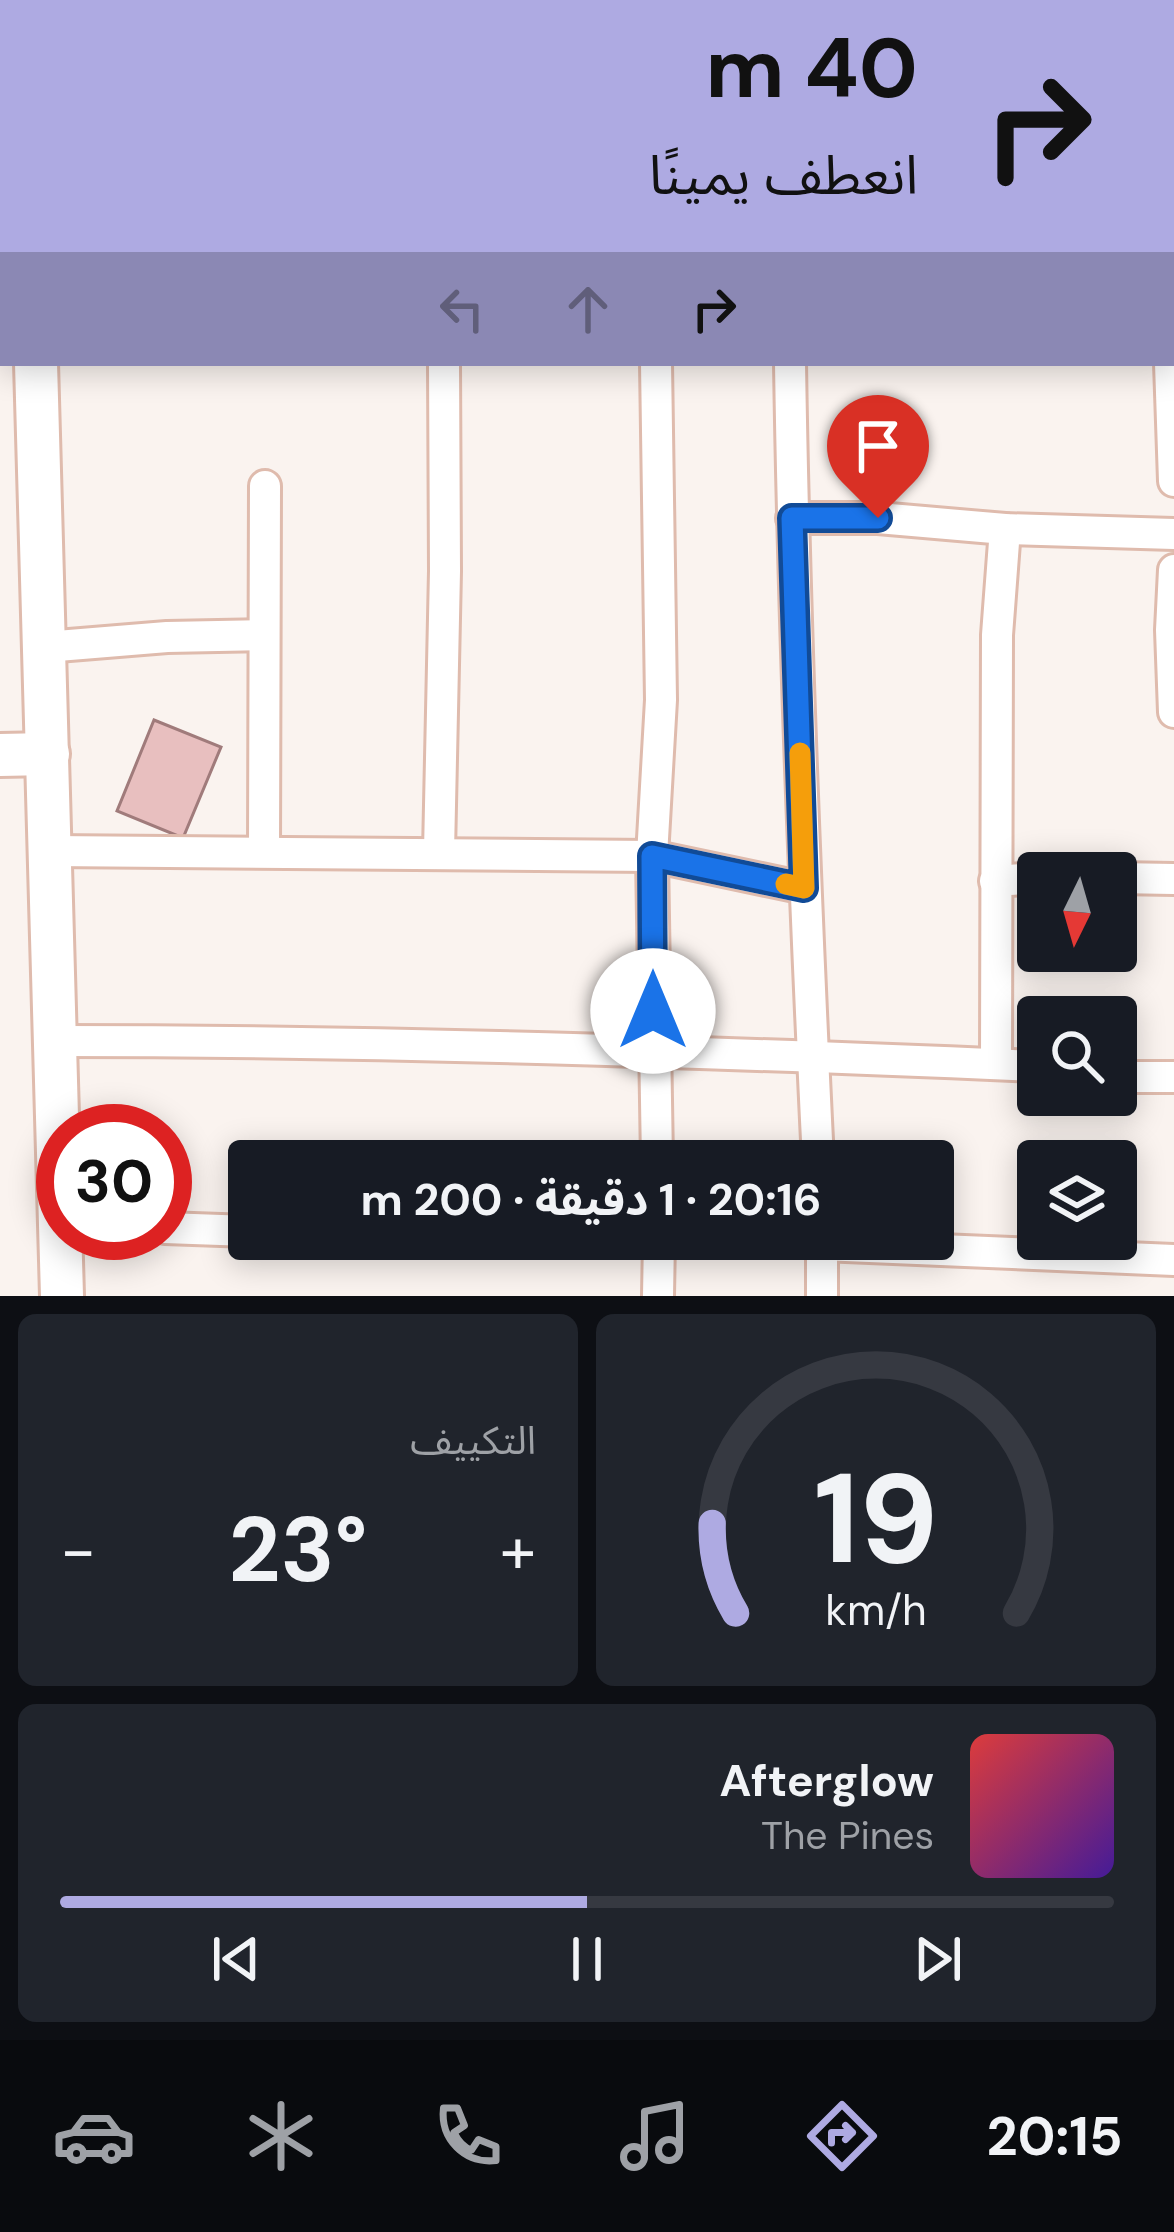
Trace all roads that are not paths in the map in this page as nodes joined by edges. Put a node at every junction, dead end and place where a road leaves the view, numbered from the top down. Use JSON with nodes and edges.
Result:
{"nodes":[{"id":1,"x":36,"y":366,"type":"edge"},
{"id":2,"x":444,"y":366,"type":"edge"},
{"id":3,"x":656,"y":366,"type":"edge"},
{"id":4,"x":790,"y":366,"type":"edge"},
{"id":5,"x":1170,"y":366,"type":"edge"},
{"id":6,"x":1174,"y":481,"type":"edge"},
{"id":7,"x":266,"y":486,"type":"dead end"},
{"id":8,"x":792,"y":518,"type":"junction"},
{"id":9,"x":1005,"y":529,"type":"junction"},
{"id":10,"x":1174,"y":534,"type":"edge"},
{"id":11,"x":1174,"y":570,"type":"edge"},
{"id":12,"x":263,"y":635,"type":"junction"},
{"id":13,"x":45,"y":646,"type":"junction"},
{"id":14,"x":1174,"y":712,"type":"edge"},
{"id":15,"x":48,"y":754,"type":"junction"},
{"id":16,"x":0,"y":755,"type":"edge"},
{"id":17,"x":51,"y":851,"type":"junction"},
{"id":18,"x":264,"y":852,"type":"junction"},
{"id":19,"x":439,"y":853,"type":"junction"},
{"id":20,"x":652,"y":856,"type":"junction"},
{"id":21,"x":1137,"y":878,"type":"edge"},
{"id":22,"x":1017,"y":879,"type":"edge"},
{"id":23,"x":1174,"y":879,"type":"edge"},
{"id":24,"x":995,"y":881,"type":"junction"},
{"id":25,"x":804,"y":888,"type":"junction"},
{"id":26,"x":56,"y":1041,"type":"junction"},
{"id":27,"x":654,"y":1050,"type":"junction"},
{"id":28,"x":813,"y":1057,"type":"junction"},
{"id":29,"x":996,"y":1064,"type":"junction"},
{"id":30,"x":1017,"y":1065,"type":"edge"},
{"id":31,"x":1174,"y":1077,"type":"edge"},
{"id":32,"x":1137,"y":1078,"type":"edge"},
{"id":33,"x":58,"y":1104,"type":"edge"},
{"id":34,"x":656,"y":1140,"type":"edge"},
{"id":35,"x":817,"y":1140,"type":"edge"},
{"id":36,"x":192,"y":1229,"type":"edge"},
{"id":37,"x":228,"y":1230,"type":"edge"},
{"id":38,"x":954,"y":1249,"type":"edge"},
{"id":39,"x":62,"y":1260,"type":"edge"},
{"id":40,"x":659,"y":1260,"type":"edge"},
{"id":41,"x":822,"y":1260,"type":"edge"},
{"id":42,"x":1174,"y":1260,"type":"edge"},
{"id":43,"x":62,"y":1296,"type":"edge"},
{"id":44,"x":658,"y":1296,"type":"edge"},
{"id":45,"x":822,"y":1296,"type":"edge"}],
"edges":[{"from":1,"to":13,"type":"street"},
{"from":2,"to":19,"type":"street"},
{"from":3,"to":20,"type":"street"},
{"from":4,"to":8,"type":"street"},
{"from":5,"to":6,"type":"street"},
{"from":7,"to":12,"type":"street"},
{"from":8,"to":9,"type":"street"},
{"from":8,"to":25,"type":"street"},
{"from":9,"to":10,"type":"street"},
{"from":9,"to":24,"type":"street"},
{"from":11,"to":14,"type":"street"},
{"from":12,"to":13,"type":"street"},
{"from":12,"to":18,"type":"street"},
{"from":13,"to":15,"type":"street"},
{"from":15,"to":16,"type":"street"},
{"from":15,"to":17,"type":"street"},
{"from":17,"to":18,"type":"street"},
{"from":17,"to":26,"type":"street"},
{"from":18,"to":19,"type":"street"},
{"from":19,"to":20,"type":"street"},
{"from":20,"to":25,"type":"street"},
{"from":20,"to":27,"type":"street"},
{"from":21,"to":23,"type":"street"},
{"from":22,"to":24,"type":"street"},
{"from":24,"to":29,"type":"street"},
{"from":25,"to":28,"type":"street"},
{"from":26,"to":27,"type":"street"},
{"from":26,"to":33,"type":"street"},
{"from":27,"to":28,"type":"street"},
{"from":27,"to":34,"type":"street"},
{"from":28,"to":29,"type":"street"},
{"from":28,"to":35,"type":"street"},
{"from":29,"to":30,"type":"street"},
{"from":31,"to":32,"type":"street"},
{"from":36,"to":37,"type":"street"},
{"from":38,"to":42,"type":"street"},
{"from":39,"to":43,"type":"street"},
{"from":40,"to":44,"type":"street"},
{"from":41,"to":45,"type":"street"}]}
